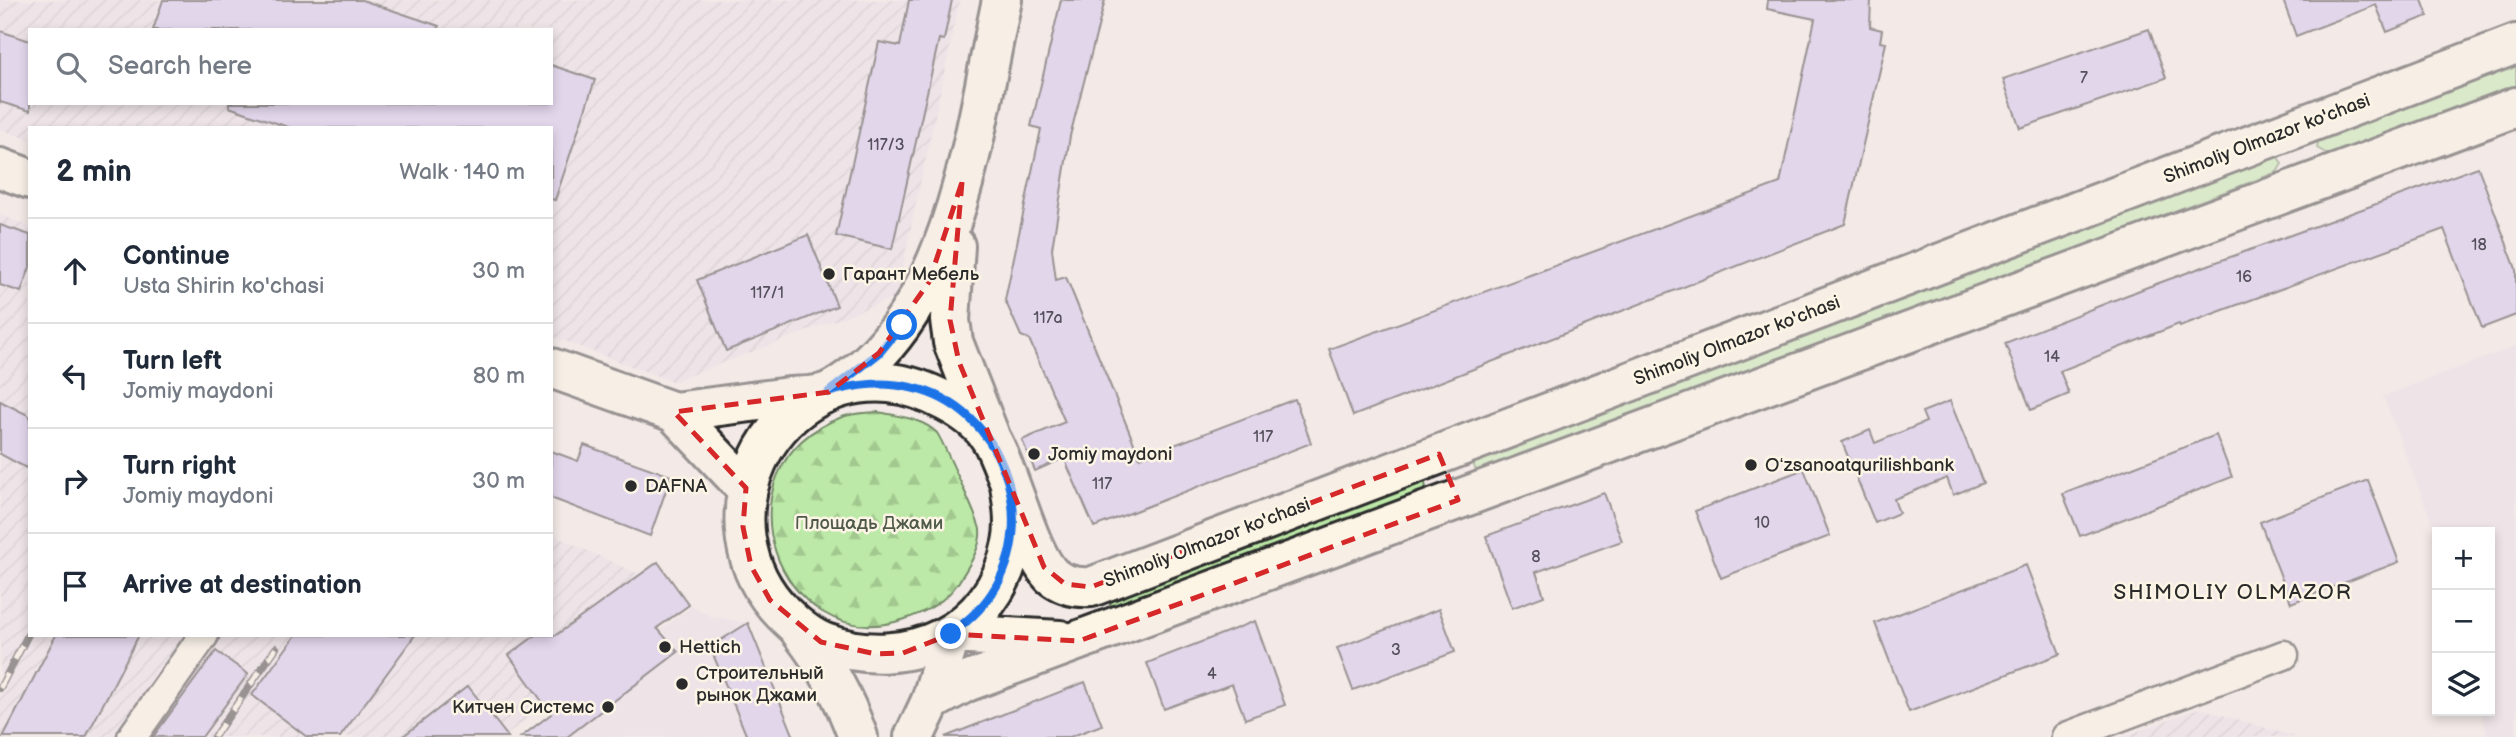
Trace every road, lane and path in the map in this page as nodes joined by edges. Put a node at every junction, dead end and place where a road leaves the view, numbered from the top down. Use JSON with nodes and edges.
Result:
{"nodes":[{"id":1,"x":1002,"y":0,"type":"edge"},
{"id":2,"x":2516,"y":44,"type":"edge"},
{"id":3,"x":2516,"y":107,"type":"edge"},
{"id":4,"x":2291,"y":130,"type":"junction"},
{"id":5,"x":0,"y":168,"type":"edge"},
{"id":6,"x":28,"y":178,"type":"edge"},
{"id":7,"x":962,"y":182,"type":"junction"},
{"id":8,"x":2313,"y":183,"type":"junction"},
{"id":9,"x":553,"y":369,"type":"edge"},
{"id":10,"x":829,"y":392,"type":"junction"},
{"id":11,"x":674,"y":412,"type":"junction"},
{"id":12,"x":991,"y":439,"type":"junction"},
{"id":13,"x":1439,"y":454,"type":"junction"},
{"id":14,"x":1010,"y":485,"type":"junction"},
{"id":15,"x":746,"y":488,"type":"junction"},
{"id":16,"x":1458,"y":500,"type":"junction"},
{"id":17,"x":797,"y":628,"type":"junction"},
{"id":18,"x":951,"y":634,"type":"junction"},
{"id":19,"x":203,"y":637,"type":"edge"},
{"id":20,"x":1079,"y":641,"type":"junction"},
{"id":21,"x":2284,"y":655,"type":"dead end"},
{"id":22,"x":931,"y":701,"type":"junction"},
{"id":23,"x":132,"y":737,"type":"edge"},
{"id":24,"x":858,"y":737,"type":"edge"},
{"id":25,"x":914,"y":737,"type":"edge"},
{"id":26,"x":2066,"y":737,"type":"edge"}],
"edges":[{"from":1,"to":7,"type":"main road"},
{"from":2,"to":4,"type":"main road","name":"Shimoliy Olmazor ko'chasi"},
{"from":3,"to":8,"type":"main road"},
{"from":4,"to":8,"type":"main road"},
{"from":4,"to":13,"type":"main road","name":"Shimoliy Olmazor ko'chasi"},
{"from":5,"to":6,"type":"main road"},
{"from":7,"to":10,"type":"main road"},
{"from":7,"to":12,"type":"main road"},
{"from":8,"to":16,"type":"main road"},
{"from":9,"to":11,"type":"main road"},
{"from":10,"to":11,"type":"main road"},
{"from":10,"to":12,"type":"main road"},
{"from":10,"to":15,"type":"main road"},
{"from":11,"to":15,"type":"main road"},
{"from":12,"to":14,"type":"main road"},
{"from":13,"to":14,"type":"main road","name":"Shimoliy Olmazor ko'chasi"},
{"from":13,"to":16,"type":"main road"},
{"from":14,"to":18,"type":"main road"},
{"from":15,"to":17,"type":"main road"},
{"from":16,"to":20,"type":"main road"},
{"from":17,"to":18,"type":"main road"},
{"from":17,"to":24,"type":"main road"},
{"from":18,"to":20,"type":"main road"},
{"from":18,"to":22,"type":"main road"},
{"from":19,"to":23,"type":"street"},
{"from":20,"to":22,"type":"main road"},
{"from":21,"to":26,"type":"street"},
{"from":22,"to":25,"type":"main road"}]}
